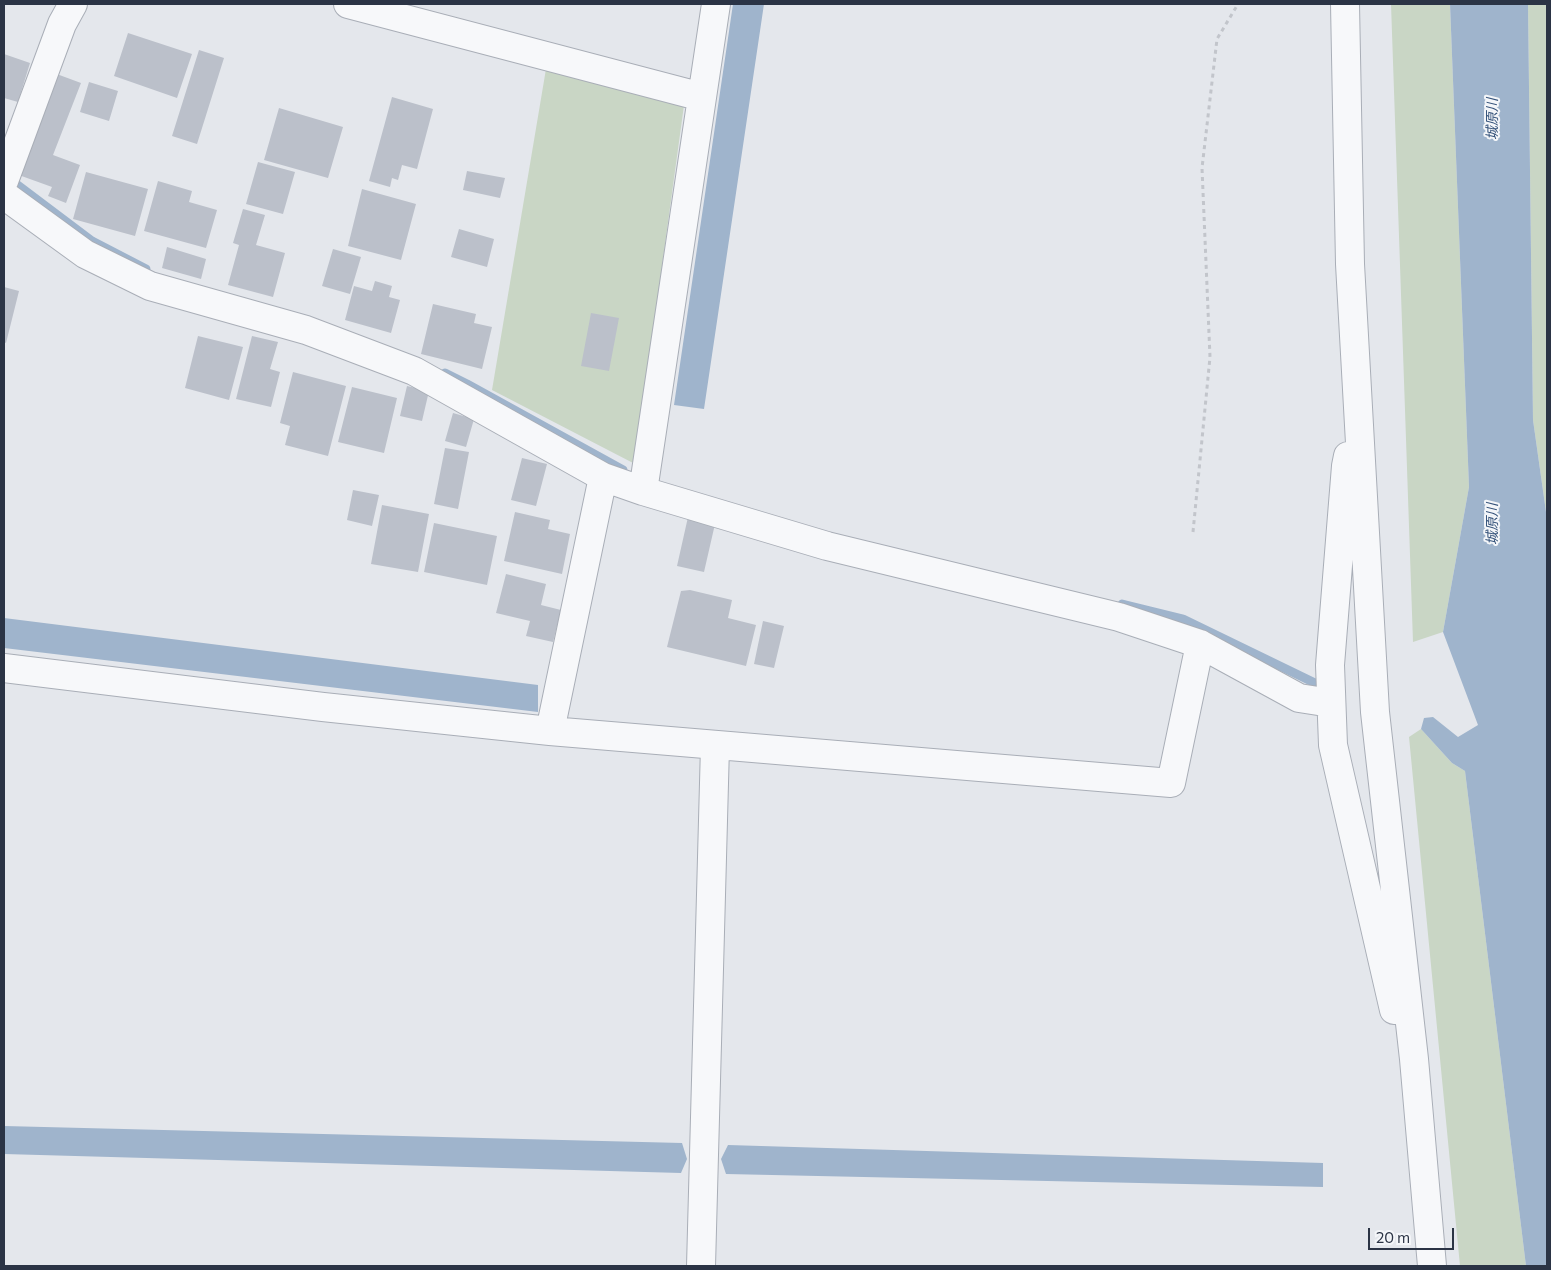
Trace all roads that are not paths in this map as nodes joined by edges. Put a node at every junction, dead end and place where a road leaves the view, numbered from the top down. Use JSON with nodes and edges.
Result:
{"nodes":[{"id":1,"x":72,"y":4,"type":"edge"},
{"id":2,"x":348,"y":4,"type":"edge"},
{"id":3,"x":716,"y":4,"type":"edge"},
{"id":4,"x":1345,"y":4,"type":"edge"},
{"id":5,"x":702,"y":97,"type":"junction"},
{"id":6,"x":4,"y":181,"type":"edge"},
{"id":7,"x":4,"y":195,"type":"edge"},
{"id":8,"x":1359,"y":418,"type":"junction"},
{"id":9,"x":603,"y":477,"type":"junction"},
{"id":10,"x":642,"y":491,"type":"junction"},
{"id":11,"x":1200,"y":644,"type":"junction"},
{"id":12,"x":4,"y":668,"type":"edge"},
{"id":13,"x":1331,"y":703,"type":"junction"},
{"id":14,"x":550,"y":731,"type":"junction"},
{"id":15,"x":715,"y":746,"type":"junction"},
{"id":16,"x":1414,"y":1059,"type":"junction"},
{"id":17,"x":701,"y":1266,"type":"edge"},
{"id":18,"x":1432,"y":1266,"type":"edge"}],
"edges":[{"from":1,"to":6,"type":"street"},
{"from":2,"to":5,"type":"street"},
{"from":3,"to":5,"type":"street"},
{"from":4,"to":8,"type":"street"},
{"from":5,"to":10,"type":"street"},
{"from":7,"to":9,"type":"street"},
{"from":8,"to":13,"type":"street"},
{"from":8,"to":16,"type":"street"},
{"from":9,"to":10,"type":"street"},
{"from":9,"to":14,"type":"street"},
{"from":10,"to":11,"type":"street"},
{"from":11,"to":13,"type":"street"},
{"from":11,"to":15,"type":"street"},
{"from":12,"to":14,"type":"street"},
{"from":13,"to":16,"type":"street"},
{"from":14,"to":15,"type":"street"},
{"from":15,"to":17,"type":"street"},
{"from":16,"to":18,"type":"street"}]}
